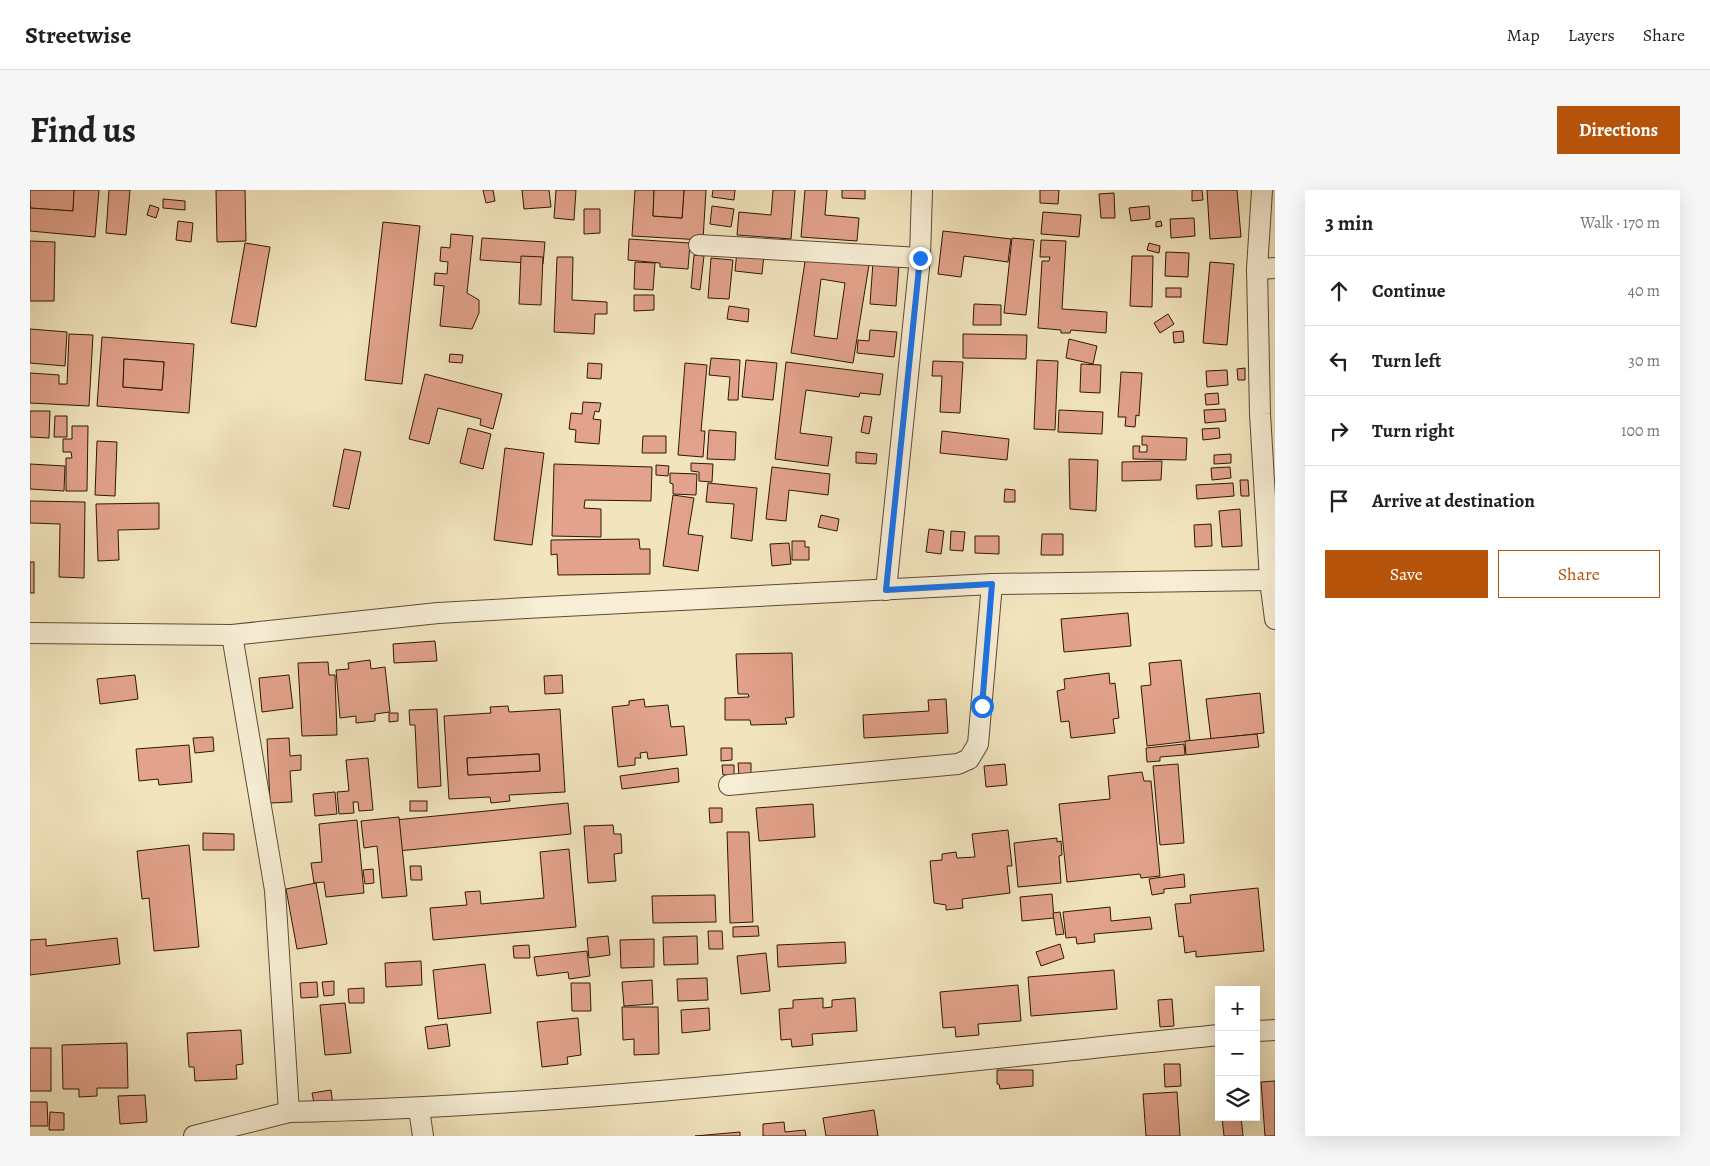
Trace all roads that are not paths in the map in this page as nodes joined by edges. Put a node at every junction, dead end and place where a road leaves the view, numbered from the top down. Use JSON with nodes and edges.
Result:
{"nodes":[{"id":1,"x":922,"y":190,"type":"edge"},
{"id":2,"x":1262,"y":190,"type":"edge"},
{"id":3,"x":699,"y":245,"type":"dead end"},
{"id":4,"x":920,"y":258,"type":"junction"},
{"id":5,"x":1266,"y":269,"type":"edge"},
{"id":6,"x":1270,"y":580,"type":"junction"},
{"id":7,"x":992,"y":584,"type":"junction"},
{"id":8,"x":886,"y":590,"type":"junction"},
{"id":9,"x":1275,"y":619,"type":"edge"},
{"id":10,"x":30,"y":633,"type":"edge"},
{"id":11,"x":232,"y":635,"type":"junction"},
{"id":12,"x":729,"y":785,"type":"dead end"},
{"id":13,"x":1275,"y":1030,"type":"edge"},
{"id":14,"x":1260,"y":1032,"type":"edge"},
{"id":15,"x":1215,"y":1035,"type":"edge"},
{"id":16,"x":419,"y":1109,"type":"junction"},
{"id":17,"x":290,"y":1112,"type":"junction"},
{"id":18,"x":194,"y":1136,"type":"edge"},
{"id":19,"x":423,"y":1136,"type":"edge"}],
"edges":[{"from":1,"to":4,"type":"street"},
{"from":2,"to":5,"type":"street"},
{"from":3,"to":4,"type":"street"},
{"from":4,"to":8,"type":"street"},
{"from":5,"to":6,"type":"street"},
{"from":6,"to":7,"type":"street"},
{"from":6,"to":9,"type":"street"},
{"from":7,"to":8,"type":"street"},
{"from":7,"to":12,"type":"street"},
{"from":8,"to":11,"type":"street"},
{"from":10,"to":11,"type":"street"},
{"from":11,"to":17,"type":"street"},
{"from":13,"to":14,"type":"street"},
{"from":15,"to":16,"type":"street"},
{"from":16,"to":17,"type":"street"},
{"from":16,"to":19,"type":"street"},
{"from":17,"to":18,"type":"street"}]}
